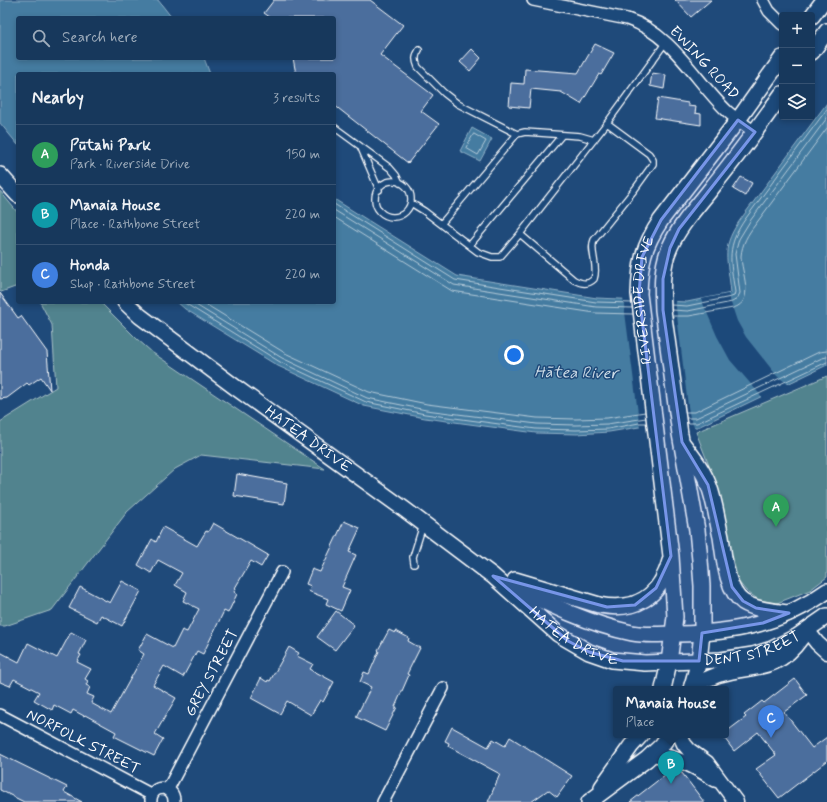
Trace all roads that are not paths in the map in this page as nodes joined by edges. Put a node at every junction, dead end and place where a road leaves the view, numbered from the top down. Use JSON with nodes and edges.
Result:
{"nodes":[{"id":1,"x":533,"y":0,"type":"edge"},
{"id":2,"x":763,"y":0,"type":"edge"},
{"id":3,"x":824,"y":0,"type":"edge"},
{"id":4,"x":815,"y":12,"type":"edge"},
{"id":5,"x":779,"y":21,"type":"edge"},
{"id":6,"x":827,"y":31,"type":"edge"},
{"id":7,"x":666,"y":42,"type":"junction"},
{"id":8,"x":814,"y":48,"type":"edge"},
{"id":9,"x":420,"y":50,"type":"dead end"},
{"id":10,"x":779,"y":62,"type":"edge"},
{"id":11,"x":779,"y":98,"type":"edge"},
{"id":12,"x":738,"y":120,"type":"junction"},
{"id":13,"x":607,"y":123,"type":"junction"},
{"id":14,"x":336,"y":129,"type":"edge"},
{"id":15,"x":755,"y":132,"type":"junction"},
{"id":16,"x":516,"y":134,"type":"junction"},
{"id":17,"x":562,"y":135,"type":"junction"},
{"id":18,"x":594,"y":140,"type":"junction"},
{"id":19,"x":361,"y":148,"type":"junction"},
{"id":20,"x":0,"y":175,"type":"edge"},
{"id":21,"x":400,"y":183,"type":"junction"},
{"id":22,"x":379,"y":190,"type":"junction"},
{"id":23,"x":16,"y":193,"type":"edge"},
{"id":24,"x":411,"y":203,"type":"junction"},
{"id":25,"x":441,"y":224,"type":"junction"},
{"id":26,"x":520,"y":234,"type":"junction"},
{"id":27,"x":470,"y":245,"type":"junction"},
{"id":28,"x":127,"y":304,"type":"edge"},
{"id":29,"x":681,"y":438,"type":"junction"},
{"id":30,"x":424,"y":523,"type":"junction"},
{"id":31,"x":671,"y":556,"type":"junction"},
{"id":32,"x":414,"y":564,"type":"dead end"},
{"id":33,"x":282,"y":572,"type":"dead end"},
{"id":34,"x":493,"y":576,"type":"junction"},
{"id":35,"x":827,"y":591,"type":"edge"},
{"id":36,"x":789,"y":613,"type":"junction"},
{"id":37,"x":827,"y":616,"type":"edge"},
{"id":38,"x":807,"y":630,"type":"junction"},
{"id":39,"x":702,"y":633,"type":"junction"},
{"id":40,"x":674,"y":634,"type":"junction"},
{"id":41,"x":827,"y":652,"type":"edge"},
{"id":42,"x":669,"y":662,"type":"junction"},
{"id":43,"x":699,"y":662,"type":"junction"},
{"id":44,"x":664,"y":686,"type":"edge"},
{"id":45,"x":693,"y":686,"type":"edge"},
{"id":46,"x":696,"y":686,"type":"edge"},
{"id":47,"x":443,"y":688,"type":"dead end"},
{"id":48,"x":0,"y":715,"type":"edge"},
{"id":49,"x":638,"y":738,"type":"edge"},
{"id":50,"x":666,"y":738,"type":"edge"},
{"id":51,"x":681,"y":738,"type":"edge"},
{"id":52,"x":652,"y":754,"type":"junction"},
{"id":53,"x":723,"y":785,"type":"junction"},
{"id":54,"x":168,"y":789,"type":"junction"},
{"id":55,"x":151,"y":798,"type":"edge"},
{"id":56,"x":591,"y":800,"type":"edge"},
{"id":57,"x":174,"y":802,"type":"edge"},
{"id":58,"x":384,"y":802,"type":"edge"},
{"id":59,"x":736,"y":802,"type":"edge"}],
"edges":[{"from":1,"to":7,"type":"street","name":"EWING ROAD"},
{"from":2,"to":5,"type":"street"},
{"from":3,"to":4,"type":"main road"},
{"from":6,"to":8,"type":"main road"},
{"from":7,"to":12,"type":"street","name":"EWING ROAD"},
{"from":7,"to":13,"type":"lane"},
{"from":9,"to":16,"type":"lane"},
{"from":10,"to":12,"type":"main road","name":"RIVERSIDE DRIVE"},
{"from":11,"to":15,"type":"main road","name":"RIVERSIDE DRIVE"},
{"from":12,"to":15,"type":"street","name":"EWING ROAD"},
{"from":12,"to":31,"type":"main road","name":"RIVERSIDE DRIVE"},
{"from":13,"to":18,"type":"lane"},
{"from":13,"to":26,"type":"lane"},
{"from":14,"to":19,"type":"lane"},
{"from":15,"to":29,"type":"main road","name":"RIVERSIDE DRIVE"},
{"from":16,"to":17,"type":"lane"},
{"from":16,"to":25,"type":"lane"},
{"from":17,"to":18,"type":"lane"},
{"from":17,"to":27,"type":"lane"},
{"from":18,"to":26,"type":"lane"},
{"from":19,"to":21,"type":"lane"},
{"from":19,"to":22,"type":"lane"},
{"from":20,"to":23,"type":"main road"},
{"from":21,"to":22,"type":"lane"},
{"from":21,"to":24,"type":"lane"},
{"from":22,"to":24,"type":"lane"},
{"from":24,"to":25,"type":"lane"},
{"from":25,"to":27,"type":"lane"},
{"from":26,"to":27,"type":"lane"},
{"from":28,"to":30,"type":"main road","name":"HATEA DRIVE"},
{"from":29,"to":36,"type":"main road"},
{"from":29,"to":39,"type":"main road","name":"RIVERSIDE DRIVE"},
{"from":30,"to":32,"type":"lane"},
{"from":30,"to":34,"type":"main road","name":"HATEA DRIVE"},
{"from":31,"to":34,"type":"main road"},
{"from":31,"to":40,"type":"main road","name":"RIVERSIDE DRIVE"},
{"from":33,"to":54,"type":"street","name":"GREY STREET"},
{"from":34,"to":40,"type":"main road","name":"HATEA DRIVE"},
{"from":34,"to":42,"type":"main road","name":"HATEA DRIVE"},
{"from":35,"to":36,"type":"main road","name":"DENT STREET"},
{"from":36,"to":39,"type":"main road","name":"DENT STREET"},
{"from":37,"to":38,"type":"main road","name":"DENT STREET"},
{"from":38,"to":41,"type":"street"},
{"from":38,"to":43,"type":"main road","name":"DENT STREET"},
{"from":38,"to":46,"type":"main road"},
{"from":39,"to":40,"type":"main road","name":"HATEA DRIVE"},
{"from":39,"to":43,"type":"main road","name":"RIVERSIDE DRIVE"},
{"from":40,"to":42,"type":"main road","name":"RIVERSIDE DRIVE"},
{"from":42,"to":43,"type":"main road","name":"HATEA DRIVE"},
{"from":42,"to":44,"type":"main road"},
{"from":43,"to":45,"type":"main road","name":"DENT STREET"},
{"from":47,"to":58,"type":"street"},
{"from":48,"to":55,"type":"street","name":"NORFOLK STREET"},
{"from":49,"to":56,"type":"main road"},
{"from":50,"to":52,"type":"main road"},
{"from":51,"to":53,"type":"street"},
{"from":52,"to":53,"type":"street"},
{"from":52,"to":56,"type":"main road"},
{"from":53,"to":59,"type":"street"},
{"from":54,"to":55,"type":"street"},
{"from":54,"to":57,"type":"street"}]}
